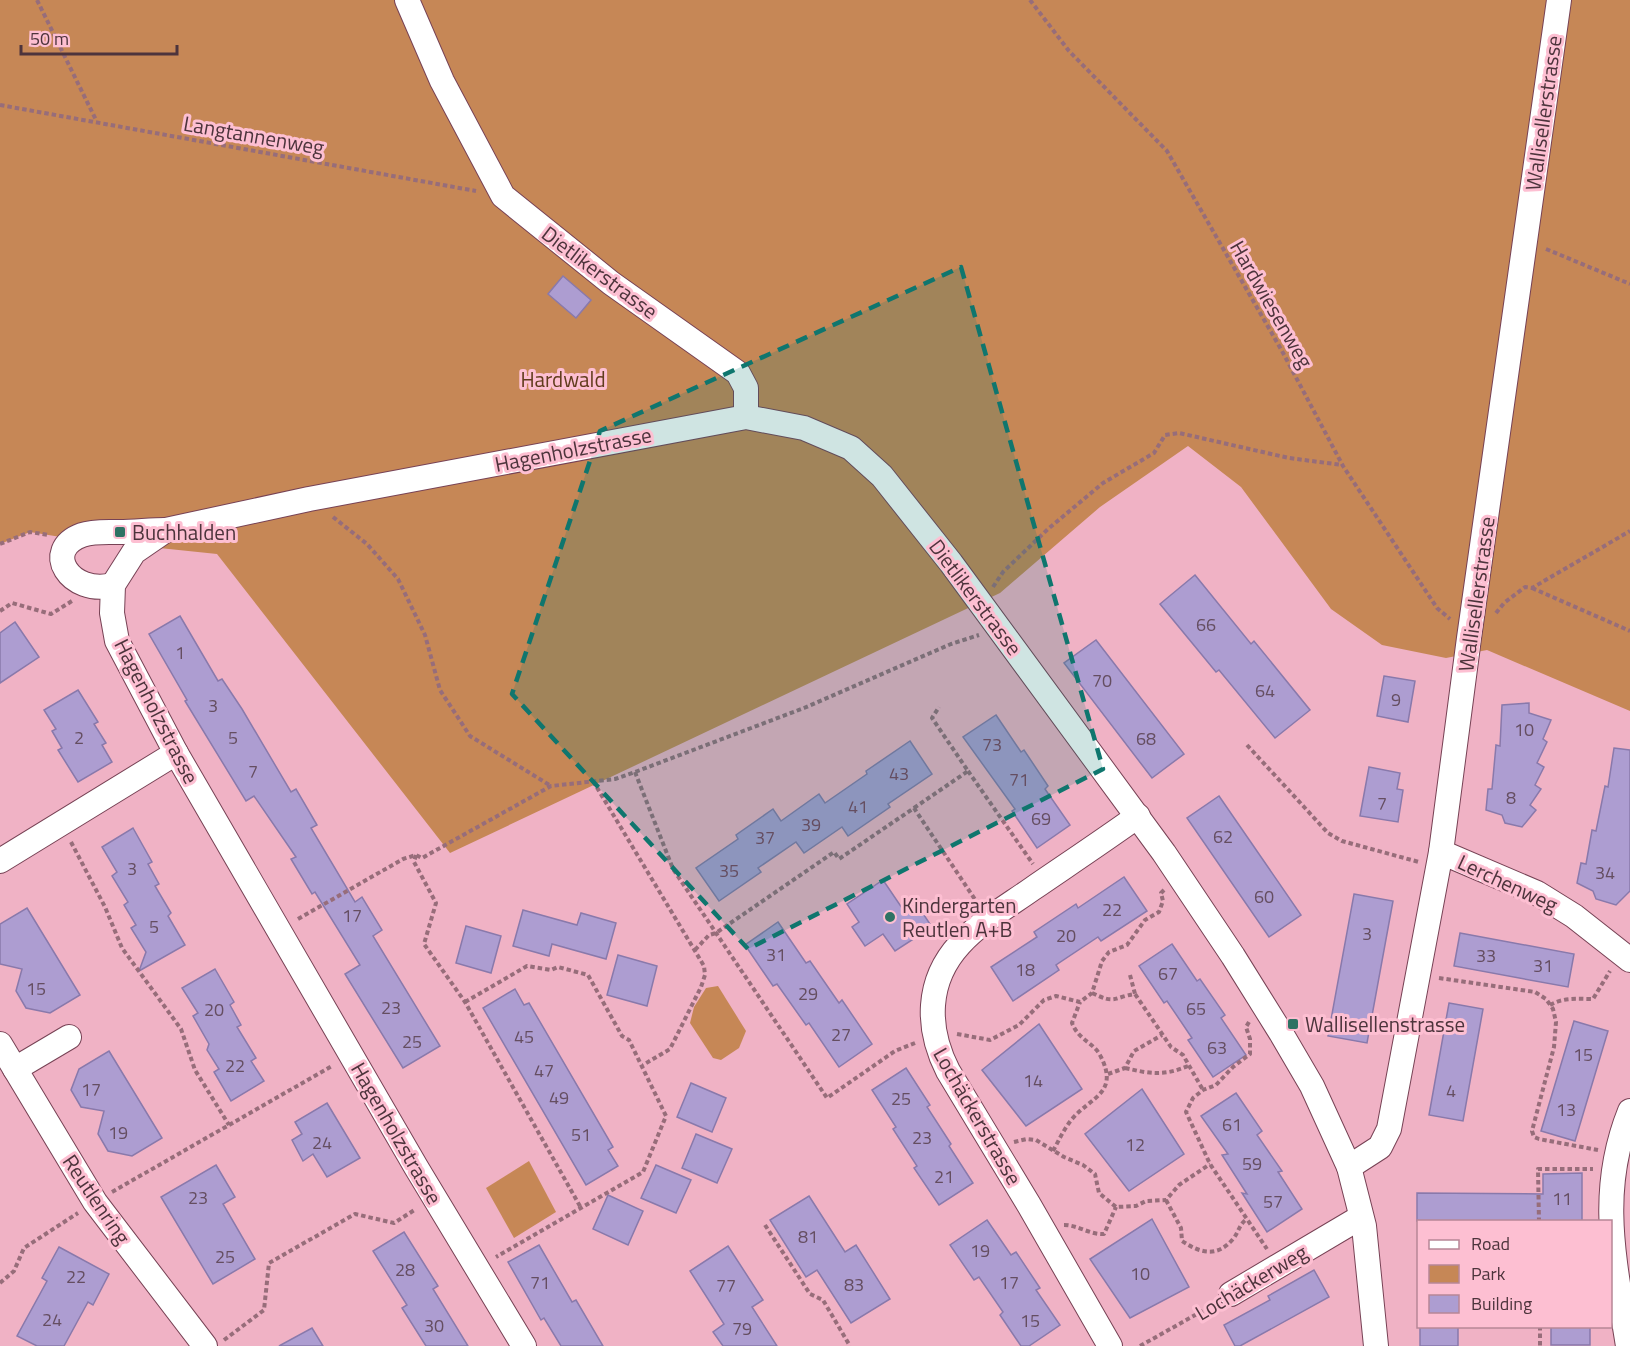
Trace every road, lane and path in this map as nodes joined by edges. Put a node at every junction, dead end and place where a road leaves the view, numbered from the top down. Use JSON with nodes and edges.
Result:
{"nodes":[{"id":1,"x":37,"y":0,"type":"edge"},
{"id":2,"x":407,"y":0,"type":"edge"},
{"id":3,"x":1030,"y":0,"type":"edge"},
{"id":4,"x":1558,"y":0,"type":"edge"},
{"id":5,"x":0,"y":105,"type":"edge"},
{"id":6,"x":96,"y":121,"type":"junction"},
{"id":7,"x":503,"y":196,"type":"junction"},
{"id":8,"x":1526,"y":240,"type":"junction"},
{"id":9,"x":1630,"y":284,"type":"edge"},
{"id":10,"x":746,"y":417,"type":"junction"},
{"id":11,"x":1343,"y":466,"type":"junction"},
{"id":12,"x":309,"y":499,"type":"junction"},
{"id":13,"x":166,"y":530,"type":"junction"},
{"id":14,"x":1630,"y":531,"type":"edge"},
{"id":15,"x":74,"y":539,"type":"junction"},
{"id":16,"x":0,"y":544,"type":"edge"},
{"id":17,"x":113,"y":585,"type":"junction"},
{"id":18,"x":1532,"y":588,"type":"junction"},
{"id":19,"x":74,"y":600,"type":"dead end"},
{"id":20,"x":979,"y":601,"type":"junction"},
{"id":21,"x":0,"y":611,"type":"edge"},
{"id":22,"x":999,"y":628,"type":"junction"},
{"id":23,"x":1630,"y":631,"type":"edge"},
{"id":24,"x":1469,"y":638,"type":"junction"},
{"id":25,"x":939,"y":707,"type":"dead end"},
{"id":26,"x":1247,"y":746,"type":"dead end"},
{"id":27,"x":176,"y":753,"type":"junction"},
{"id":28,"x":968,"y":771,"type":"junction"},
{"id":29,"x":635,"y":772,"type":"junction"},
{"id":30,"x":593,"y":781,"type":"junction"},
{"id":31,"x":551,"y":786,"type":"junction"},
{"id":32,"x":914,"y":807,"type":"junction"},
{"id":33,"x":1137,"y":816,"type":"junction"},
{"id":34,"x":61,"y":824,"type":"junction"},
{"id":35,"x":1441,"y":852,"type":"junction"},
{"id":36,"x":416,"y":855,"type":"junction"},
{"id":37,"x":0,"y":861,"type":"edge"},
{"id":38,"x":1419,"y":862,"type":"dead end"},
{"id":39,"x":1038,"y":872,"type":"dead end"},
{"id":40,"x":1168,"y":885,"type":"dead end"},
{"id":41,"x":982,"y":909,"type":"dead end"},
{"id":42,"x":279,"y":930,"type":"junction"},
{"id":43,"x":716,"y":933,"type":"junction"},
{"id":44,"x":695,"y":950,"type":"junction"},
{"id":45,"x":1622,"y":962,"type":"edge"},
{"id":46,"x":1130,"y":975,"type":"dead end"},
{"id":47,"x":1430,"y":977,"type":"dead end"},
{"id":48,"x":1092,"y":993,"type":"junction"},
{"id":49,"x":1135,"y":994,"type":"junction"},
{"id":50,"x":465,"y":1002,"type":"junction"},
{"id":51,"x":1080,"y":1002,"type":"junction"},
{"id":52,"x":1550,"y":1005,"type":"junction"},
{"id":53,"x":1255,"y":1018,"type":"dead end"},
{"id":54,"x":952,"y":1034,"type":"dead end"},
{"id":55,"x":1162,"y":1035,"type":"junction"},
{"id":56,"x":69,"y":1037,"type":"dead end"},
{"id":57,"x":918,"y":1041,"type":"dead end"},
{"id":58,"x":0,"y":1044,"type":"edge"},
{"id":59,"x":351,"y":1055,"type":"junction"},
{"id":60,"x":643,"y":1065,"type":"junction"},
{"id":61,"x":1188,"y":1066,"type":"junction"},
{"id":62,"x":1125,"y":1068,"type":"junction"},
{"id":63,"x":15,"y":1069,"type":"junction"},
{"id":64,"x":1108,"y":1074,"type":"junction"},
{"id":65,"x":1203,"y":1090,"type":"junction"},
{"id":66,"x":1630,"y":1111,"type":"edge"},
{"id":67,"x":229,"y":1125,"type":"junction"},
{"id":68,"x":1008,"y":1144,"type":"dead end"},
{"id":69,"x":1053,"y":1151,"type":"junction"},
{"id":70,"x":1604,"y":1151,"type":"dead end"},
{"id":71,"x":1210,"y":1164,"type":"junction"},
{"id":72,"x":1349,"y":1167,"type":"junction"},
{"id":73,"x":1601,"y":1169,"type":"dead end"},
{"id":74,"x":435,"y":1198,"type":"junction"},
{"id":75,"x":1166,"y":1200,"type":"junction"},
{"id":76,"x":94,"y":1202,"type":"junction"},
{"id":77,"x":1116,"y":1207,"type":"junction"},
{"id":78,"x":581,"y":1208,"type":"junction"},
{"id":79,"x":1361,"y":1217,"type":"junction"},
{"id":80,"x":1246,"y":1219,"type":"junction"},
{"id":81,"x":1539,"y":1220,"type":"edge"},
{"id":82,"x":1611,"y":1220,"type":"edge"},
{"id":83,"x":1060,"y":1225,"type":"dead end"},
{"id":84,"x":765,"y":1226,"type":"dead end"},
{"id":85,"x":1612,"y":1245,"type":"edge"},
{"id":86,"x":1278,"y":1266,"type":"junction"},
{"id":87,"x":477,"y":1268,"type":"junction"},
{"id":88,"x":0,"y":1283,"type":"edge"},
{"id":89,"x":1231,"y":1294,"type":"joint"},
{"id":90,"x":1540,"y":1328,"type":"edge"},
{"id":91,"x":205,"y":1346,"type":"edge"},
{"id":92,"x":216,"y":1346,"type":"edge"},
{"id":93,"x":524,"y":1346,"type":"edge"},
{"id":94,"x":850,"y":1346,"type":"edge"},
{"id":95,"x":1110,"y":1346,"type":"edge"},
{"id":96,"x":1140,"y":1346,"type":"edge"},
{"id":97,"x":1376,"y":1346,"type":"edge"},
{"id":98,"x":1540,"y":1346,"type":"edge"},
{"id":99,"x":1628,"y":1346,"type":"edge"}],
"edges":[{"from":1,"to":6,"type":"path"},
{"from":2,"to":7,"type":"street","name":"Dietlikerstrasse"},
{"from":3,"to":11,"type":"path","name":"Hardwiesenweg"},
{"from":4,"to":8,"type":"street","name":"Wallisellerstrasse"},
{"from":5,"to":6,"type":"path","name":"Langtannenweg"},
{"from":6,"to":7,"type":"path","name":"Langtannenweg"},
{"from":7,"to":10,"type":"street","name":"Dietlikerstrasse"},
{"from":8,"to":9,"type":"path"},
{"from":8,"to":24,"type":"street","name":"Wallisellerstrasse"},
{"from":10,"to":12,"type":"street","name":"Hagenholzstrasse"},
{"from":10,"to":20,"type":"street","name":"Dietlikerstrasse"},
{"from":11,"to":20,"type":"path"},
{"from":11,"to":24,"type":"path","name":"Hardwiesenweg"},
{"from":12,"to":13,"type":"street","name":"Hagenholzstrasse"},
{"from":12,"to":31,"type":"path"},
{"from":13,"to":15,"type":"street"},
{"from":13,"to":17,"type":"street","name":"Hagenholzstrasse"},
{"from":14,"to":18,"type":"path"},
{"from":15,"to":16,"type":"path"},
{"from":15,"to":17,"type":"street"},
{"from":17,"to":27,"type":"street","name":"Hagenholzstrasse"},
{"from":18,"to":23,"type":"path"},
{"from":18,"to":24,"type":"path"},
{"from":19,"to":21,"type":"path"},
{"from":20,"to":22,"type":"street","name":"Dietlikerstrasse"},
{"from":22,"to":29,"type":"path"},
{"from":22,"to":33,"type":"street","name":"Dietlikerstrasse"},
{"from":24,"to":35,"type":"street","name":"Wallisellerstrasse"},
{"from":25,"to":28,"type":"path"},
{"from":26,"to":38,"type":"path"},
{"from":27,"to":34,"type":"street"},
{"from":27,"to":42,"type":"street","name":"Hagenholzstrasse"},
{"from":28,"to":32,"type":"path"},
{"from":28,"to":39,"type":"path"},
{"from":29,"to":30,"type":"path"},
{"from":29,"to":43,"type":"path"},
{"from":30,"to":31,"type":"path"},
{"from":30,"to":44,"type":"path"},
{"from":31,"to":36,"type":"path"},
{"from":32,"to":41,"type":"path"},
{"from":32,"to":43,"type":"path"},
{"from":33,"to":72,"type":"street","name":"Dietlikerstrasse"},
{"from":33,"to":95,"type":"street","name":"Lochäckerstrasse"},
{"from":34,"to":37,"type":"street"},
{"from":34,"to":67,"type":"path"},
{"from":35,"to":45,"type":"street","name":"Lerchenweg"},
{"from":35,"to":72,"type":"street","name":"Wallisellerstrasse"},
{"from":36,"to":42,"type":"path"},
{"from":36,"to":50,"type":"path"},
{"from":40,"to":48,"type":"path"},
{"from":42,"to":59,"type":"street","name":"Hagenholzstrasse"},
{"from":43,"to":44,"type":"path"},
{"from":43,"to":57,"type":"path"},
{"from":44,"to":60,"type":"path"},
{"from":45,"to":52,"type":"path"},
{"from":46,"to":49,"type":"path"},
{"from":47,"to":52,"type":"path"},
{"from":48,"to":49,"type":"path"},
{"from":48,"to":51,"type":"path"},
{"from":49,"to":55,"type":"path"},
{"from":50,"to":60,"type":"path"},
{"from":50,"to":78,"type":"path"},
{"from":51,"to":54,"type":"path"},
{"from":51,"to":64,"type":"path"},
{"from":52,"to":70,"type":"path"},
{"from":53,"to":65,"type":"path"},
{"from":55,"to":61,"type":"path"},
{"from":55,"to":62,"type":"path"},
{"from":56,"to":63,"type":"street"},
{"from":58,"to":63,"type":"street","name":"Reutlenring"},
{"from":59,"to":67,"type":"path"},
{"from":59,"to":74,"type":"street","name":"Hagenholzstrasse"},
{"from":60,"to":78,"type":"path"},
{"from":61,"to":62,"type":"path"},
{"from":61,"to":65,"type":"path"},
{"from":62,"to":64,"type":"path"},
{"from":63,"to":76,"type":"street","name":"Reutlenring"},
{"from":64,"to":69,"type":"path"},
{"from":65,"to":71,"type":"path"},
{"from":66,"to":82,"type":"street"},
{"from":67,"to":76,"type":"path"},
{"from":68,"to":69,"type":"path"},
{"from":69,"to":77,"type":"path"},
{"from":71,"to":75,"type":"path"},
{"from":71,"to":80,"type":"path"},
{"from":72,"to":79,"type":"street","name":"Dietlikerstrasse"},
{"from":73,"to":81,"type":"path"},
{"from":74,"to":87,"type":"street","name":"Hagenholzstrasse"},
{"from":74,"to":92,"type":"path"},
{"from":75,"to":77,"type":"path"},
{"from":75,"to":80,"type":"path"},
{"from":76,"to":88,"type":"path"},
{"from":76,"to":91,"type":"street","name":"Reutlenring"},
{"from":77,"to":83,"type":"path"},
{"from":78,"to":87,"type":"path"},
{"from":79,"to":86,"type":"street","name":"Lochäckerweg"},
{"from":79,"to":97,"type":"street","name":"Dietlikerstrasse"},
{"from":80,"to":86,"type":"path"},
{"from":84,"to":94,"type":"path"},
{"from":85,"to":99,"type":"street"},
{"from":86,"to":89,"type":"street","name":"Lochäckerweg"},
{"from":87,"to":93,"type":"street","name":"Hagenholzstrasse"},
{"from":89,"to":96,"type":"path","name":"Lochäckerweg"},
{"from":90,"to":98,"type":"path"}]}
